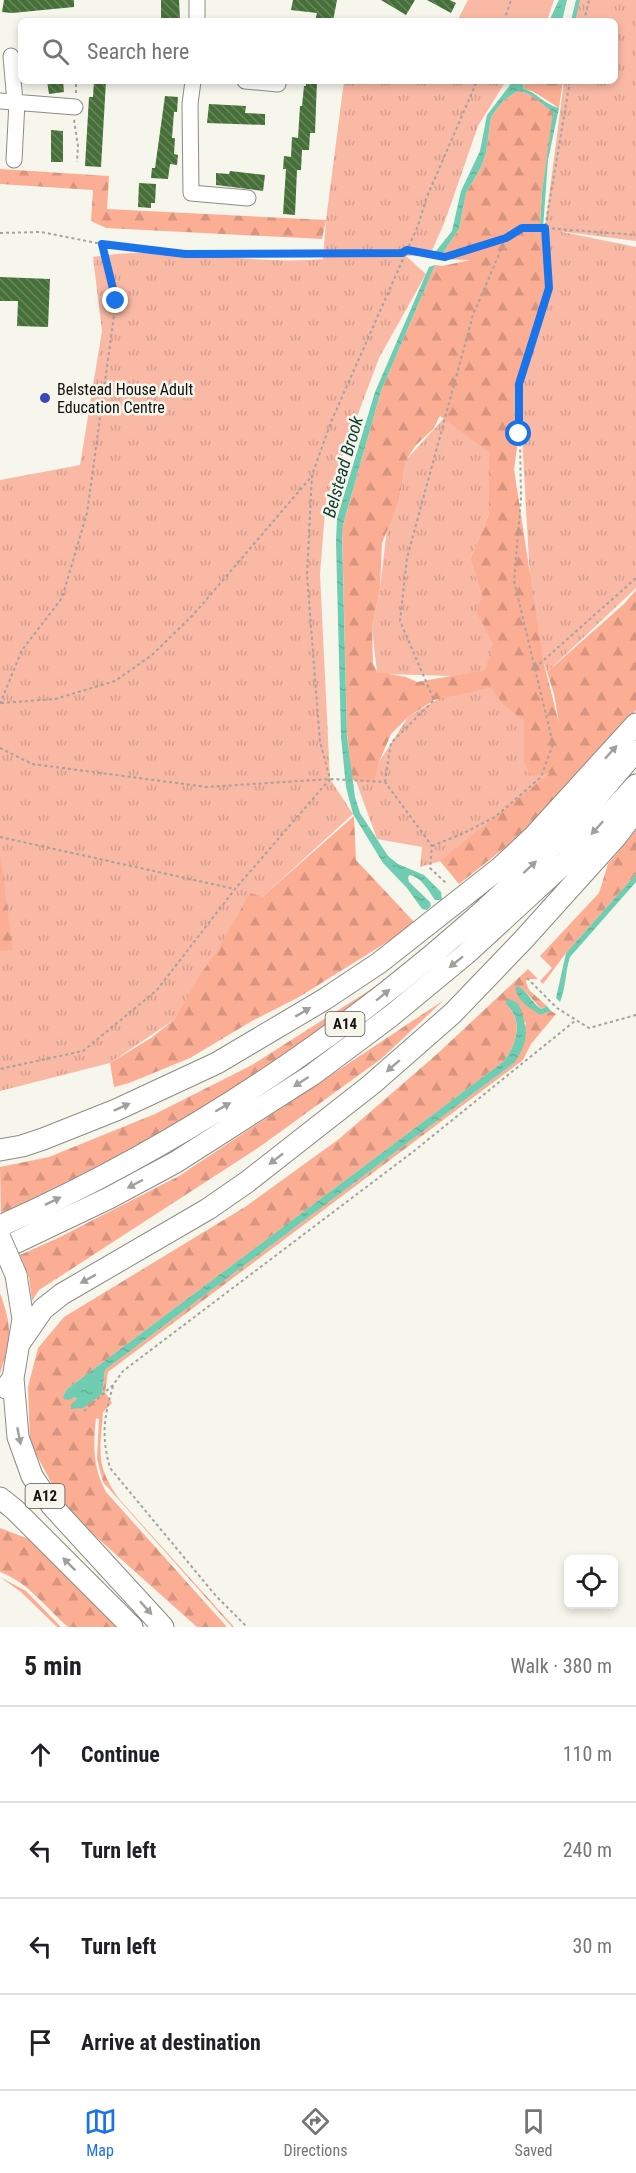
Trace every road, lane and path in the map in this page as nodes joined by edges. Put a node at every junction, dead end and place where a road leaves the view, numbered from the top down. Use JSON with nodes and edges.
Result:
{"nodes":[{"id":1,"x":197,"y":0,"type":"edge"},
{"id":2,"x":511,"y":0,"type":"edge"},
{"id":3,"x":590,"y":0,"type":"edge"},
{"id":4,"x":197,"y":18,"type":"edge"},
{"id":5,"x":505,"y":18,"type":"edge"},
{"id":6,"x":585,"y":18,"type":"edge"},
{"id":7,"x":10,"y":56,"type":"dead end"},
{"id":8,"x":193,"y":84,"type":"edge"},
{"id":9,"x":476,"y":84,"type":"edge"},
{"id":10,"x":569,"y":84,"type":"edge"},
{"id":11,"x":11,"y":102,"type":"edge"},
{"id":12,"x":75,"y":107,"type":"dead end"},
{"id":13,"x":14,"y":160,"type":"dead end"},
{"id":14,"x":248,"y":198,"type":"dead end"},
{"id":15,"x":545,"y":228,"type":"junction"},
{"id":16,"x":0,"y":234,"type":"edge"},
{"id":17,"x":636,"y":235,"type":"edge"},
{"id":18,"x":506,"y":238,"type":"junction"},
{"id":19,"x":102,"y":244,"type":"junction"},
{"id":20,"x":407,"y":250,"type":"junction"},
{"id":21,"x":312,"y":475,"type":"junction"},
{"id":22,"x":636,"y":578,"type":"edge"},
{"id":23,"x":535,"y":668,"type":"junction"},
{"id":24,"x":1,"y":704,"type":"edge"},
{"id":25,"x":636,"y":724,"type":"edge"},
{"id":26,"x":0,"y":748,"type":"edge"},
{"id":27,"x":636,"y":751,"type":"edge"},
{"id":28,"x":330,"y":779,"type":"junction"},
{"id":29,"x":385,"y":782,"type":"junction"},
{"id":30,"x":636,"y":785,"type":"edge"},
{"id":31,"x":636,"y":811,"type":"edge"},
{"id":32,"x":0,"y":837,"type":"edge"},
{"id":33,"x":432,"y":846,"type":"junction"},
{"id":34,"x":446,"y":883,"type":"dead end"},
{"id":35,"x":235,"y":889,"type":"junction"},
{"id":36,"x":527,"y":978,"type":"dead end"},
{"id":37,"x":636,"y":1015,"type":"edge"},
{"id":38,"x":576,"y":1020,"type":"junction"},
{"id":39,"x":0,"y":1069,"type":"edge"},
{"id":40,"x":0,"y":1149,"type":"edge"},
{"id":41,"x":0,"y":1226,"type":"edge"},
{"id":42,"x":0,"y":1238,"type":"edge"},
{"id":43,"x":0,"y":1250,"type":"edge"},
{"id":44,"x":21,"y":1341,"type":"junction"},
{"id":45,"x":13,"y":1378,"type":"junction"},
{"id":46,"x":113,"y":1385,"type":"junction"},
{"id":47,"x":0,"y":1398,"type":"edge"},
{"id":48,"x":84,"y":1411,"type":"dead end"},
{"id":49,"x":0,"y":1498,"type":"edge"},
{"id":50,"x":132,"y":1627,"type":"edge"},
{"id":51,"x":163,"y":1627,"type":"edge"},
{"id":52,"x":247,"y":1627,"type":"edge"}],
"edges":[{"from":1,"to":4,"type":"street"},
{"from":2,"to":5,"type":"path"},
{"from":3,"to":6,"type":"path"},
{"from":7,"to":11,"type":"street"},
{"from":8,"to":14,"type":"street"},
{"from":9,"to":20,"type":"path"},
{"from":10,"to":15,"type":"path"},
{"from":11,"to":12,"type":"street"},
{"from":11,"to":13,"type":"street"},
{"from":15,"to":17,"type":"path"},
{"from":15,"to":18,"type":"path"},
{"from":15,"to":23,"type":"path"},
{"from":16,"to":19,"type":"path"},
{"from":18,"to":20,"type":"path"},
{"from":18,"to":29,"type":"path"},
{"from":19,"to":20,"type":"path"},
{"from":19,"to":24,"type":"path"},
{"from":20,"to":21,"type":"path"},
{"from":21,"to":24,"type":"path"},
{"from":21,"to":28,"type":"path"},
{"from":22,"to":23,"type":"path"},
{"from":23,"to":33,"type":"path"},
{"from":40,"to":25,"type":"highway","number":"A14","one_way":true},
{"from":26,"to":28,"type":"path"},
{"from":41,"to":27,"type":"highway","number":"A14","one_way":true},
{"from":28,"to":29,"type":"path"},
{"from":28,"to":35,"type":"path"},
{"from":29,"to":33,"type":"path"},
{"from":30,"to":43,"type":"highway","number":"A14","one_way":true},
{"from":31,"to":44,"type":"highway","one_way":true},
{"from":32,"to":35,"type":"path"},
{"from":33,"to":34,"type":"path"},
{"from":35,"to":39,"type":"path"},
{"from":36,"to":38,"type":"path"},
{"from":37,"to":38,"type":"path"},
{"from":38,"to":46,"type":"path"},
{"from":42,"to":44,"type":"highway","bridge":true},
{"from":44,"to":45,"type":"highway"},
{"from":45,"to":47,"type":"highway"},
{"from":45,"to":51,"type":"highway","number":"A12","one_way":true},
{"from":46,"to":48,"type":"path"},
{"from":46,"to":52,"type":"path"},
{"from":50,"to":49,"type":"highway","number":"A12","one_way":true}]}
